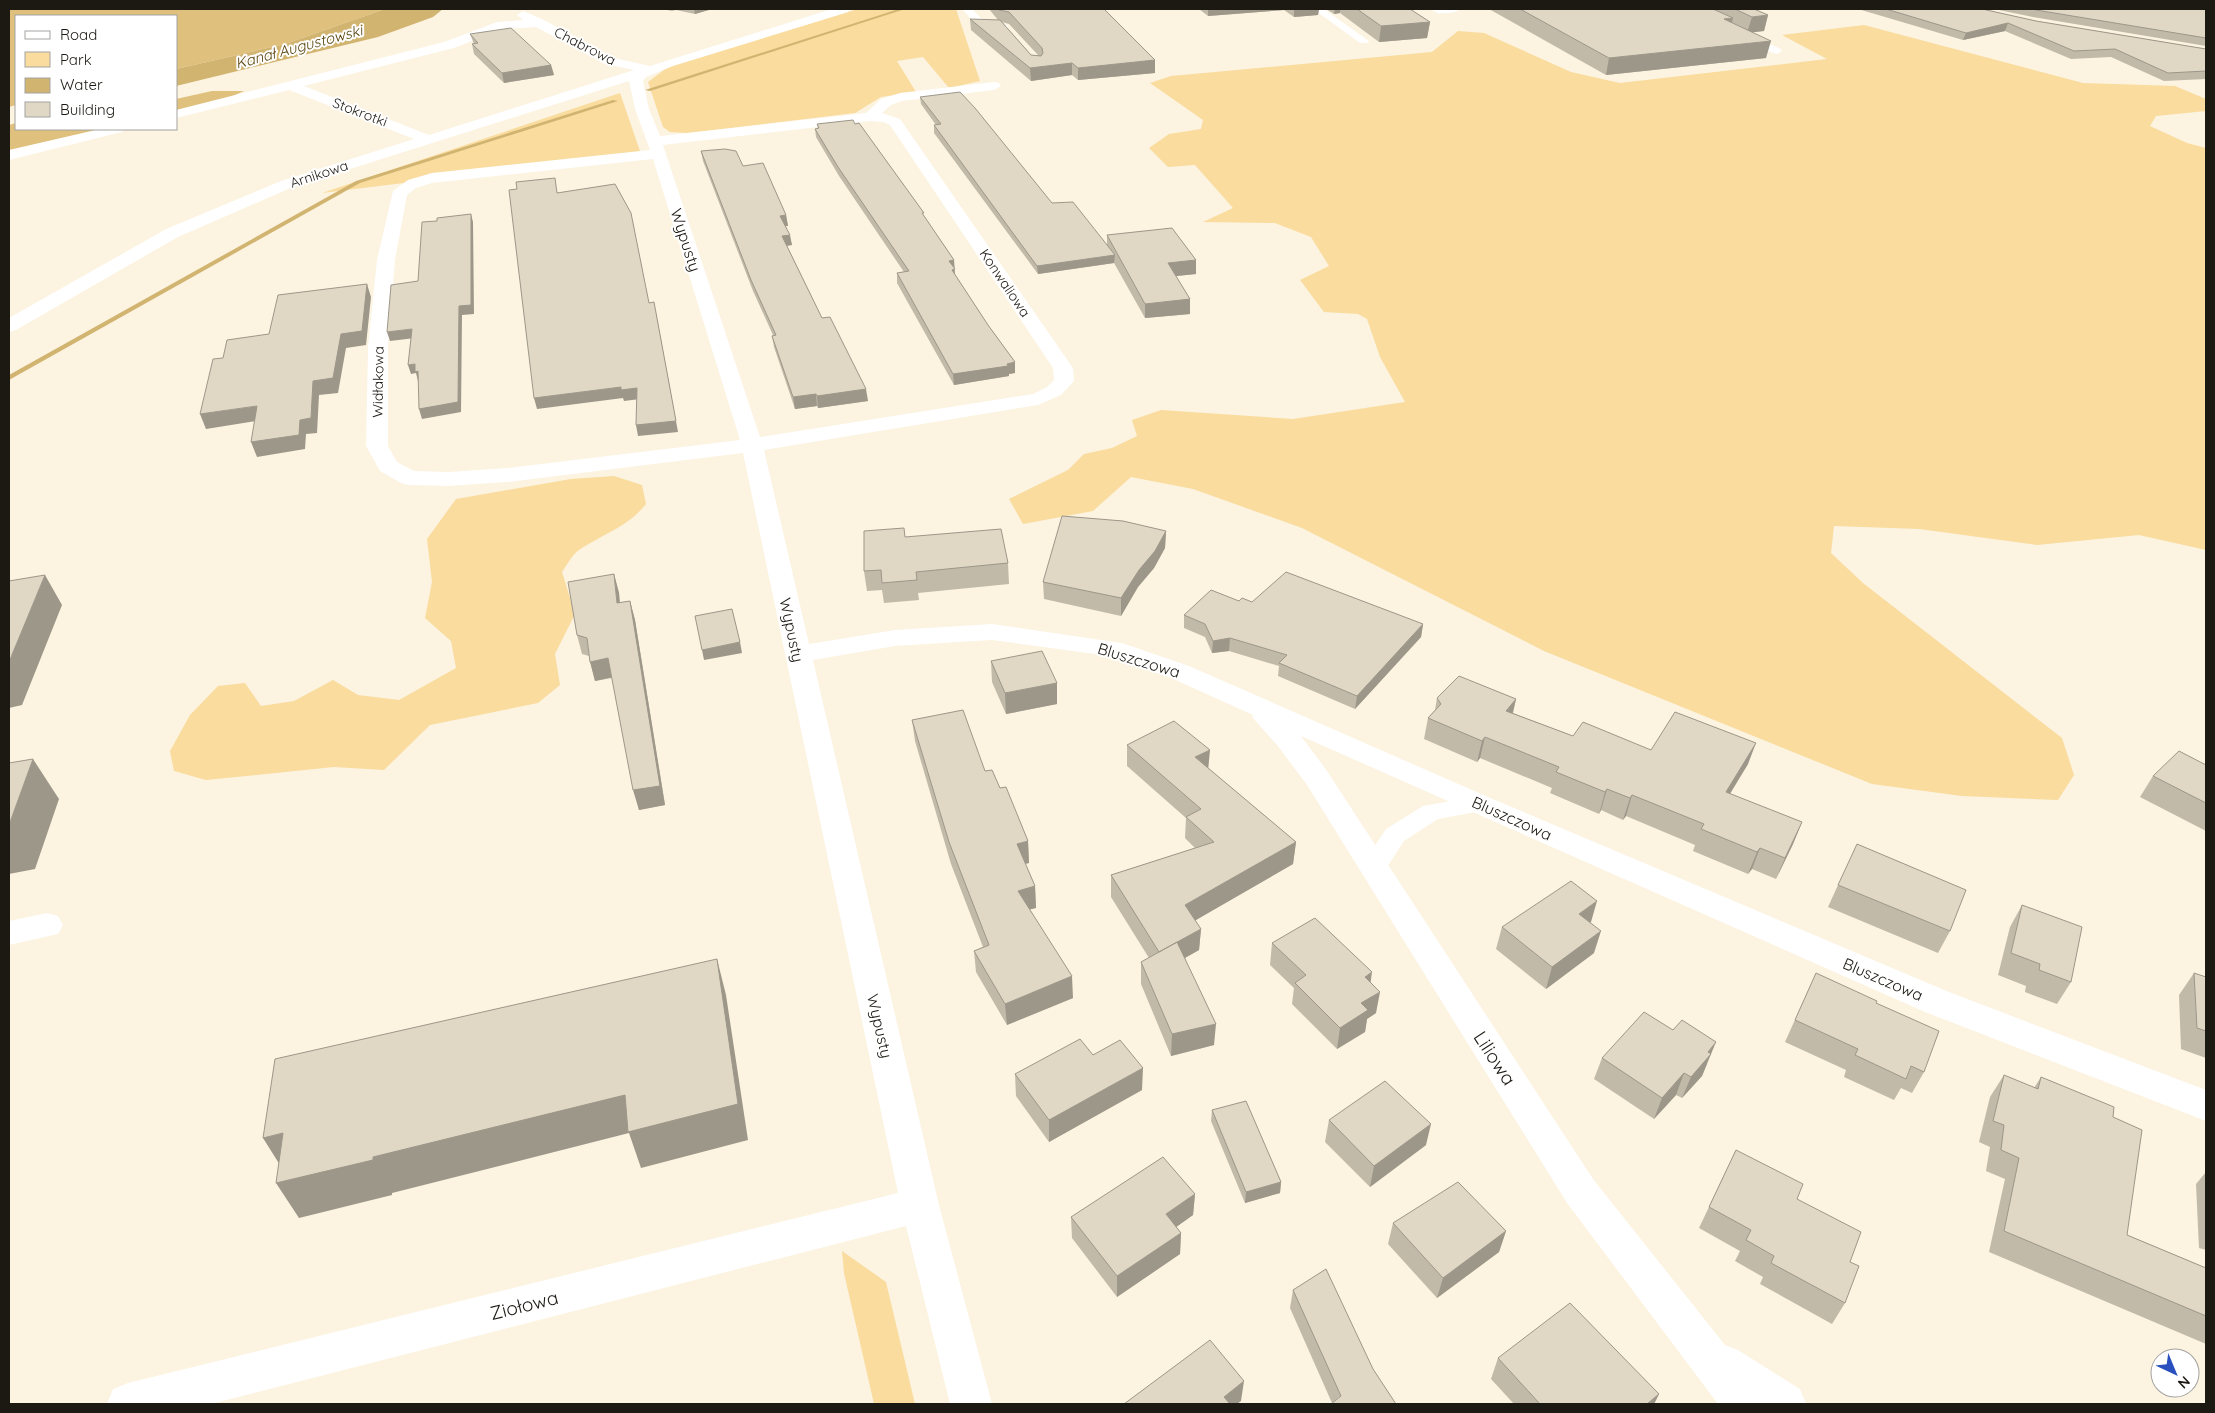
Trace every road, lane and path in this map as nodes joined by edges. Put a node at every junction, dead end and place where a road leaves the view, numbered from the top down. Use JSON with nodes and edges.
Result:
{"nodes":[{"id":1,"x":844,"y":9,"type":"edge"},
{"id":2,"x":968,"y":9,"type":"edge"},
{"id":3,"x":1318,"y":9,"type":"edge"},
{"id":4,"x":1455,"y":9,"type":"edge"},
{"id":5,"x":1438,"y":10,"type":"edge"},
{"id":6,"x":523,"y":15,"type":"dead end"},
{"id":7,"x":540,"y":23,"type":"junction"},
{"id":8,"x":1735,"y":32,"type":"edge"},
{"id":9,"x":1011,"y":34,"type":"edge"},
{"id":10,"x":1364,"y":41,"type":"dead end"},
{"id":11,"x":1777,"y":52,"type":"dead end"},
{"id":12,"x":649,"y":70,"type":"junction"},
{"id":13,"x":290,"y":85,"type":"junction"},
{"id":14,"x":994,"y":86,"type":"dead end"},
{"id":15,"x":178,"y":113,"type":"edge"},
{"id":16,"x":870,"y":116,"type":"junction"},
{"id":17,"x":113,"y":130,"type":"edge"},
{"id":18,"x":429,"y":140,"type":"junction"},
{"id":19,"x":656,"y":148,"type":"junction"},
{"id":20,"x":9,"y":155,"type":"edge"},
{"id":21,"x":9,"y":326,"type":"edge"},
{"id":22,"x":752,"y":445,"type":"junction"},
{"id":23,"x":797,"y":654,"type":"junction"},
{"id":24,"x":1255,"y":706,"type":"junction"},
{"id":25,"x":1478,"y":804,"type":"junction"},
{"id":26,"x":1373,"y":868,"type":"junction"},
{"id":27,"x":47,"y":925,"type":"dead end"},
{"id":28,"x":9,"y":933,"type":"edge"},
{"id":29,"x":2206,"y":1106,"type":"edge"},
{"id":30,"x":920,"y":1205,"type":"junction"},
{"id":31,"x":1709,"y":1356,"type":"junction"},
{"id":32,"x":128,"y":1404,"type":"edge"},
{"id":33,"x":971,"y":1404,"type":"edge"},
{"id":34,"x":1744,"y":1404,"type":"edge"},
{"id":35,"x":1785,"y":1404,"type":"edge"}],
"edges":[{"from":1,"to":12,"type":"street"},
{"from":2,"to":9,"type":"lane"},
{"from":3,"to":10,"type":"lane"},
{"from":4,"to":5,"type":"lane"},
{"from":6,"to":7,"type":"street","name":"Chabrowa"},
{"from":7,"to":12,"type":"street","name":"Chabrowa"},
{"from":7,"to":13,"type":"street"},
{"from":8,"to":11,"type":"lane"},
{"from":12,"to":18,"type":"street","name":"Arnikowa"},
{"from":12,"to":19,"type":"street","name":"Wypusty"},
{"from":13,"to":15,"type":"street"},
{"from":13,"to":18,"type":"street","name":"Stokrotki"},
{"from":14,"to":16,"type":"street"},
{"from":16,"to":19,"type":"street","name":"Konwaliowa"},
{"from":16,"to":22,"type":"street","name":"Konwaliowa"},
{"from":17,"to":20,"type":"street"},
{"from":18,"to":21,"type":"street","name":"Arnikowa"},
{"from":19,"to":22,"type":"street","name":"Wypusty"},
{"from":19,"to":22,"type":"street","name":"Widłakowa"},
{"from":22,"to":23,"type":"street","name":"Wypusty"},
{"from":23,"to":24,"type":"street","name":"Bluszczowa"},
{"from":23,"to":30,"type":"street","name":"Wypusty"},
{"from":24,"to":25,"type":"street","name":"Bluszczowa"},
{"from":24,"to":26,"type":"street","name":"Liliowa"},
{"from":25,"to":26,"type":"lane"},
{"from":25,"to":29,"type":"street","name":"Bluszczowa"},
{"from":26,"to":31,"type":"street","name":"Liliowa"},
{"from":27,"to":28,"type":"street"},
{"from":30,"to":32,"type":"street","name":"Ziołowa"},
{"from":30,"to":33,"type":"street","name":"Wypusty"},
{"from":31,"to":34,"type":"street","name":"Liliowa"},
{"from":31,"to":35,"type":"street"}]}
